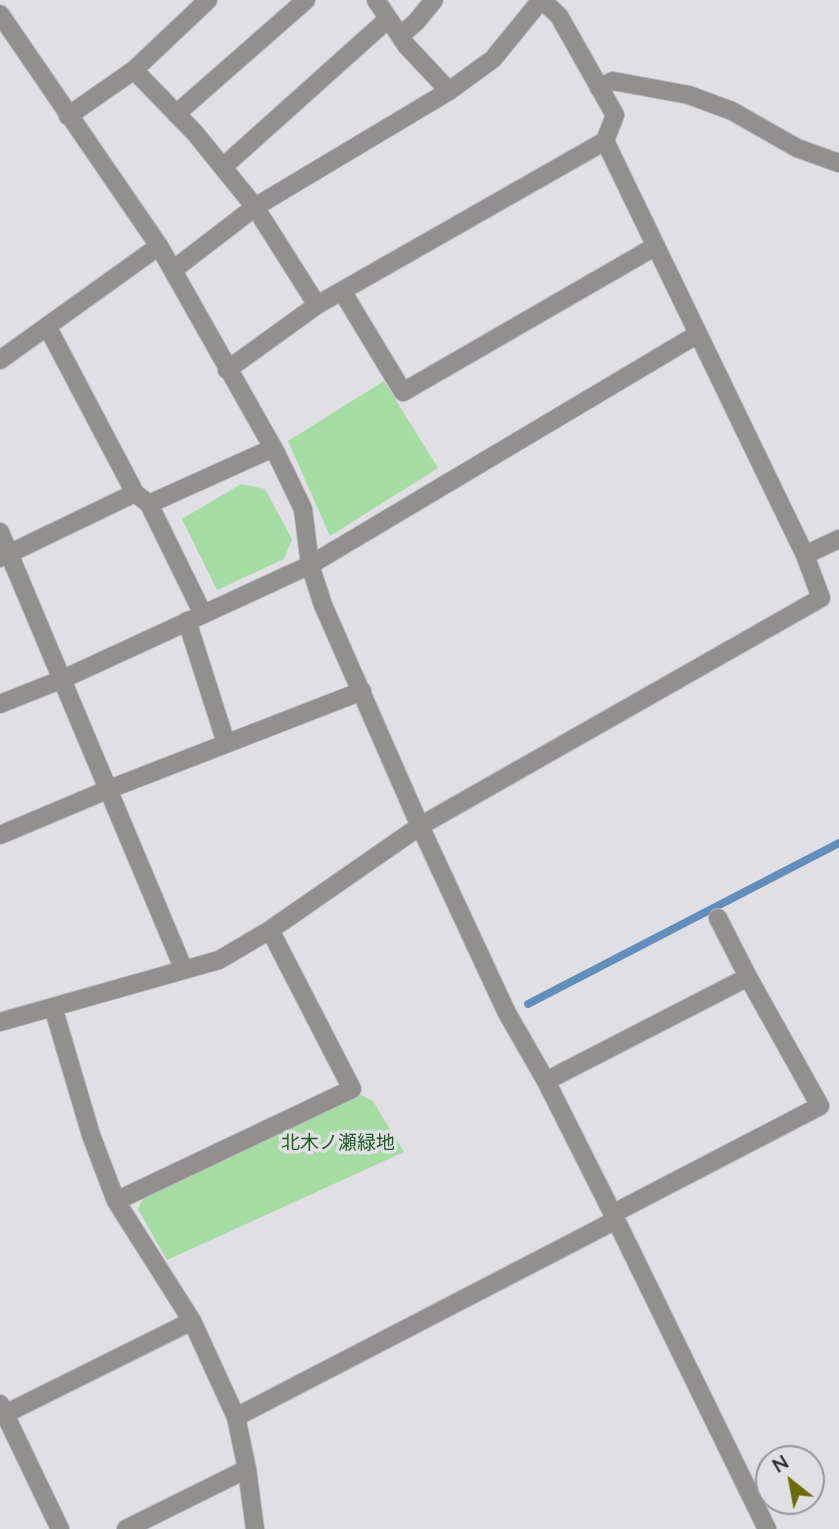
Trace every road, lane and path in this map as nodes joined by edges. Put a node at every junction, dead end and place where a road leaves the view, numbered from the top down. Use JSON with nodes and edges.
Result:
{"nodes":[{"id":1,"x":208,"y":0,"type":"edge"},
{"id":2,"x":306,"y":0,"type":"edge"},
{"id":3,"x":376,"y":0,"type":"edge"},
{"id":4,"x":434,"y":0,"type":"edge"},
{"id":5,"x":541,"y":0,"type":"edge"},
{"id":6,"x":0,"y":14,"type":"edge"},
{"id":7,"x":388,"y":19,"type":"junction"},
{"id":8,"x":400,"y":36,"type":"junction"},
{"id":9,"x":134,"y":70,"type":"junction"},
{"id":10,"x":599,"y":88,"type":"junction"},
{"id":11,"x":449,"y":91,"type":"junction"},
{"id":12,"x":176,"y":114,"type":"junction"},
{"id":13,"x":68,"y":116,"type":"junction"},
{"id":14,"x":605,"y":141,"type":"junction"},
{"id":15,"x":839,"y":163,"type":"edge"},
{"id":16,"x":223,"y":167,"type":"junction"},
{"id":17,"x":255,"y":207,"type":"junction"},
{"id":18,"x":159,"y":246,"type":"junction"},
{"id":19,"x":656,"y":246,"type":"junction"},
{"id":20,"x":173,"y":270,"type":"junction"},
{"id":21,"x":342,"y":291,"type":"junction"},
{"id":22,"x":317,"y":305,"type":"junction"},
{"id":23,"x":47,"y":326,"type":"junction"},
{"id":24,"x":698,"y":334,"type":"junction"},
{"id":25,"x":0,"y":360,"type":"edge"},
{"id":26,"x":227,"y":370,"type":"junction"},
{"id":27,"x":272,"y":448,"type":"junction"},
{"id":28,"x":142,"y":498,"type":"junction"},
{"id":29,"x":0,"y":532,"type":"edge"},
{"id":30,"x":839,"y":538,"type":"edge"},
{"id":31,"x":805,"y":555,"type":"junction"},
{"id":32,"x":5,"y":556,"type":"edge"},
{"id":33,"x":310,"y":565,"type":"junction"},
{"id":34,"x":195,"y":618,"type":"junction"},
{"id":35,"x":63,"y":679,"type":"junction"},
{"id":36,"x":362,"y":691,"type":"junction"},
{"id":37,"x":0,"y":704,"type":"edge"},
{"id":38,"x":226,"y":743,"type":"junction"},
{"id":39,"x":107,"y":790,"type":"junction"},
{"id":40,"x":420,"y":826,"type":"junction"},
{"id":41,"x":0,"y":835,"type":"edge"},
{"id":42,"x":718,"y":918,"type":"dead end"},
{"id":43,"x":270,"y":930,"type":"junction"},
{"id":44,"x":184,"y":970,"type":"junction"},
{"id":45,"x":748,"y":977,"type":"junction"},
{"id":46,"x":54,"y":1007,"type":"junction"},
{"id":47,"x":0,"y":1022,"type":"edge"},
{"id":48,"x":546,"y":1081,"type":"junction"},
{"id":49,"x":116,"y":1201,"type":"junction"},
{"id":50,"x":614,"y":1217,"type":"junction"},
{"id":51,"x":192,"y":1321,"type":"junction"},
{"id":52,"x":2,"y":1409,"type":"edge"},
{"id":53,"x":236,"y":1417,"type":"junction"},
{"id":54,"x":247,"y":1469,"type":"junction"},
{"id":55,"x":60,"y":1529,"type":"edge"},
{"id":56,"x":126,"y":1529,"type":"edge"},
{"id":57,"x":256,"y":1529,"type":"edge"},
{"id":58,"x":767,"y":1529,"type":"edge"}],
"edges":[{"from":1,"to":9,"type":"street"},
{"from":2,"to":12,"type":"street"},
{"from":3,"to":7,"type":"street"},
{"from":4,"to":8,"type":"street"},
{"from":5,"to":10,"type":"street"},
{"from":5,"to":11,"type":"street"},
{"from":6,"to":13,"type":"street"},
{"from":7,"to":8,"type":"street"},
{"from":7,"to":16,"type":"street"},
{"from":8,"to":11,"type":"street"},
{"from":9,"to":12,"type":"street"},
{"from":9,"to":13,"type":"street"},
{"from":10,"to":14,"type":"street"},
{"from":10,"to":15,"type":"street"},
{"from":11,"to":17,"type":"street"},
{"from":12,"to":16,"type":"street"},
{"from":13,"to":18,"type":"street"},
{"from":14,"to":19,"type":"street"},
{"from":14,"to":21,"type":"street"},
{"from":16,"to":17,"type":"street"},
{"from":17,"to":20,"type":"street"},
{"from":17,"to":22,"type":"street"},
{"from":18,"to":20,"type":"street"},
{"from":18,"to":23,"type":"street"},
{"from":19,"to":21,"type":"street"},
{"from":19,"to":24,"type":"street"},
{"from":20,"to":26,"type":"street"},
{"from":21,"to":22,"type":"street"},
{"from":22,"to":26,"type":"street"},
{"from":23,"to":25,"type":"street"},
{"from":23,"to":28,"type":"street"},
{"from":24,"to":31,"type":"street"},
{"from":24,"to":33,"type":"street"},
{"from":26,"to":27,"type":"street"},
{"from":27,"to":28,"type":"street"},
{"from":27,"to":33,"type":"street"},
{"from":28,"to":32,"type":"street"},
{"from":28,"to":34,"type":"street"},
{"from":29,"to":32,"type":"street"},
{"from":30,"to":31,"type":"street"},
{"from":31,"to":40,"type":"street"},
{"from":32,"to":35,"type":"street"},
{"from":33,"to":34,"type":"street"},
{"from":33,"to":36,"type":"street"},
{"from":34,"to":35,"type":"street"},
{"from":34,"to":38,"type":"street"},
{"from":35,"to":37,"type":"street"},
{"from":35,"to":39,"type":"street"},
{"from":36,"to":38,"type":"street"},
{"from":36,"to":40,"type":"street"},
{"from":38,"to":39,"type":"street"},
{"from":39,"to":41,"type":"street"},
{"from":39,"to":44,"type":"street"},
{"from":40,"to":43,"type":"street"},
{"from":40,"to":48,"type":"street"},
{"from":42,"to":45,"type":"street"},
{"from":43,"to":44,"type":"street"},
{"from":43,"to":49,"type":"street"},
{"from":44,"to":46,"type":"street"},
{"from":45,"to":48,"type":"street"},
{"from":45,"to":50,"type":"street"},
{"from":46,"to":47,"type":"street"},
{"from":46,"to":49,"type":"street"},
{"from":48,"to":50,"type":"street"},
{"from":49,"to":51,"type":"street"},
{"from":50,"to":53,"type":"street"},
{"from":50,"to":58,"type":"street"},
{"from":51,"to":52,"type":"street"},
{"from":51,"to":53,"type":"street"},
{"from":52,"to":55,"type":"street"},
{"from":53,"to":54,"type":"street"},
{"from":54,"to":56,"type":"street"},
{"from":54,"to":57,"type":"street"}]}
